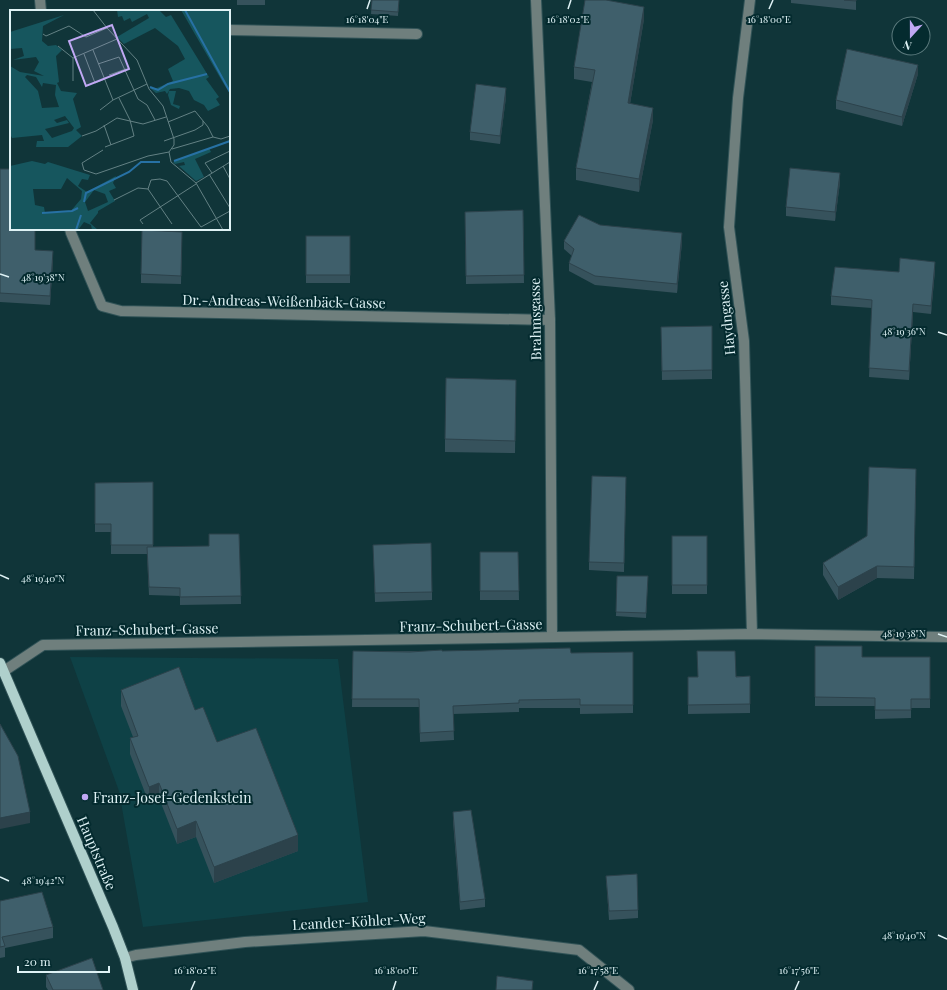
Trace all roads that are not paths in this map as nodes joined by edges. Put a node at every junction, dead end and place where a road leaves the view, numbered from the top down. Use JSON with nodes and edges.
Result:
{"nodes":[{"id":1,"x":536,"y":0,"type":"edge"},
{"id":2,"x":750,"y":0,"type":"edge"},
{"id":3,"x":230,"y":30,"type":"edge"},
{"id":4,"x":417,"y":34,"type":"dead end"},
{"id":5,"x":70,"y":230,"type":"edge"},
{"id":6,"x":550,"y":320,"type":"junction"},
{"id":7,"x":752,"y":634,"type":"junction"},
{"id":8,"x":552,"y":637,"type":"junction"},
{"id":9,"x":947,"y":637,"type":"edge"},
{"id":10,"x":2,"y":667,"type":"edge"},
{"id":11,"x":125,"y":958,"type":"junction"},
{"id":12,"x":134,"y":990,"type":"edge"},
{"id":13,"x":629,"y":990,"type":"edge"}],
"edges":[{"from":1,"to":6,"type":"street","name":"Brahmsgasse"},
{"from":2,"to":7,"type":"street","name":"Haydngasse"},
{"from":3,"to":4,"type":"street"},
{"from":5,"to":6,"type":"street","name":"Dr.-Andreas-Weißenbäck-Gasse"},
{"from":6,"to":8,"type":"street","name":"Brahmsgasse"},
{"from":7,"to":8,"type":"street","name":"Franz-Schubert-Gasse"},
{"from":7,"to":9,"type":"street","name":"Franz-Schubert-Gasse"},
{"from":8,"to":10,"type":"street","name":"Franz-Schubert-Gasse"},
{"from":10,"to":11,"type":"main road","name":"Hauptstraße"},
{"from":11,"to":12,"type":"main road","name":"Hauptstraße"},
{"from":11,"to":13,"type":"street","name":"Leander-Köhler-Weg"}]}
